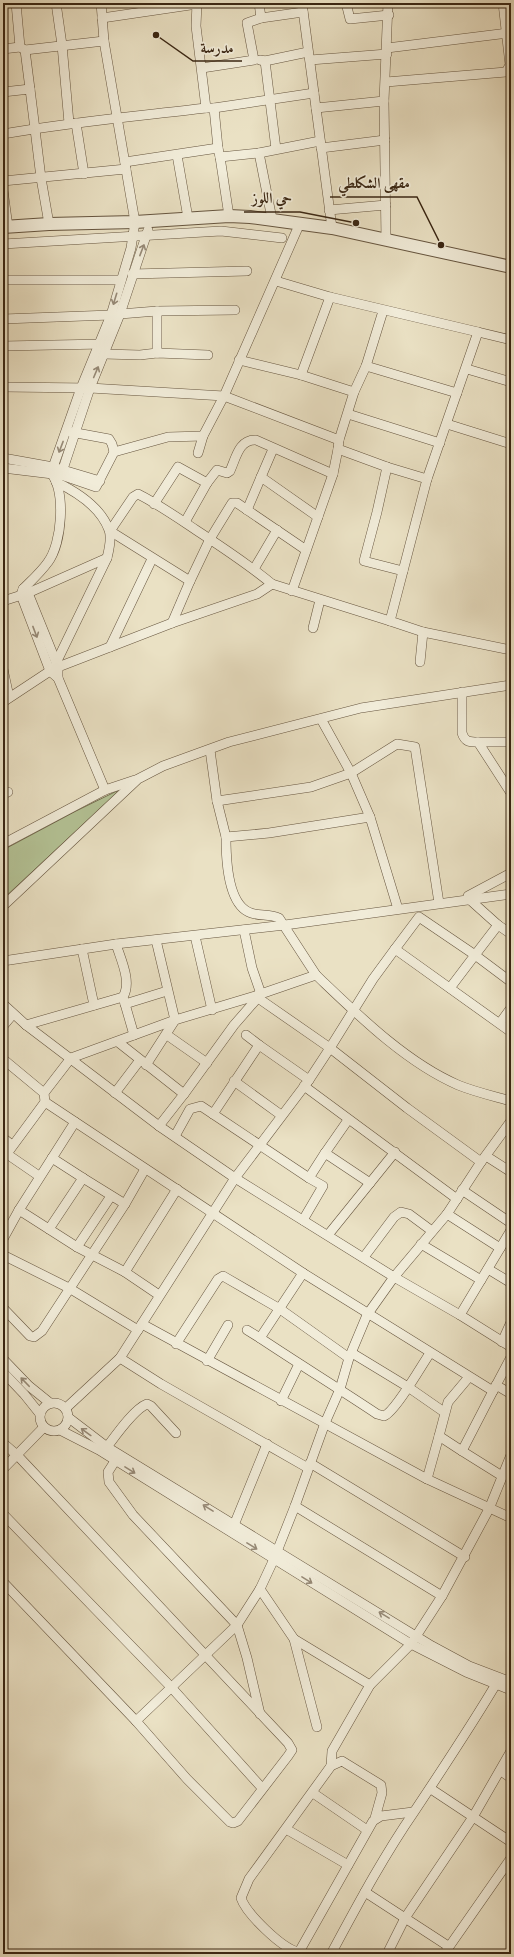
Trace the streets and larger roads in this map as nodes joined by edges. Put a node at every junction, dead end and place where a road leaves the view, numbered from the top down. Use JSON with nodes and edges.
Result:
{"nodes":[{"id":1,"x":16,"y":3,"type":"edge"},
{"id":2,"x":56,"y":3,"type":"edge"},
{"id":3,"x":101,"y":3,"type":"edge"},
{"id":4,"x":197,"y":3,"type":"edge"},
{"id":5,"x":259,"y":3,"type":"edge"},
{"id":6,"x":346,"y":3,"type":"edge"},
{"id":7,"x":388,"y":3,"type":"edge"},
{"id":8,"x":503,"y":3,"type":"edge"},
{"id":9,"x":154,"y":6,"type":"edge"},
{"id":10,"x":302,"y":7,"type":"edge"},
{"id":11,"x":389,"y":15,"type":"junction"},
{"id":12,"x":102,"y":18,"type":"junction"},
{"id":13,"x":262,"y":18,"type":"junction"},
{"id":14,"x":508,"y":33,"type":"junction"},
{"id":15,"x":104,"y":41,"type":"junction"},
{"id":16,"x":62,"y":45,"type":"junction"},
{"id":17,"x":23,"y":48,"type":"junction"},
{"id":18,"x":3,"y":49,"type":"edge"},
{"id":19,"x":387,"y":51,"type":"junction"},
{"id":20,"x":309,"y":56,"type":"junction"},
{"id":21,"x":254,"y":60,"type":"junction"},
{"id":22,"x":265,"y":61,"type":"junction"},
{"id":23,"x":202,"y":68,"type":"junction"},
{"id":24,"x":386,"y":82,"type":"junction"},
{"id":25,"x":30,"y":89,"type":"junction"},
{"id":26,"x":3,"y":92,"type":"edge"},
{"id":27,"x":314,"y":93,"type":"junction"},
{"id":28,"x":270,"y":99,"type":"junction"},
{"id":29,"x":384,"y":101,"type":"junction"},
{"id":30,"x":210,"y":108,"type":"junction"},
{"id":31,"x":316,"y":108,"type":"junction"},
{"id":32,"x":118,"y":118,"type":"junction"},
{"id":33,"x":72,"y":123,"type":"junction"},
{"id":34,"x":36,"y":128,"type":"junction"},
{"id":35,"x":3,"y":134,"type":"edge"},
{"id":36,"x":385,"y":140,"type":"junction"},
{"id":37,"x":320,"y":144,"type":"junction"},
{"id":38,"x":276,"y":149,"type":"junction"},
{"id":39,"x":219,"y":152,"type":"junction"},
{"id":40,"x":259,"y":153,"type":"junction"},
{"id":41,"x":177,"y":155,"type":"junction"},
{"id":42,"x":126,"y":165,"type":"junction"},
{"id":43,"x":84,"y":174,"type":"junction"},
{"id":44,"x":41,"y":178,"type":"junction"},
{"id":45,"x":3,"y":181,"type":"edge"},
{"id":46,"x":3,"y":190,"type":"edge"},
{"id":47,"x":386,"y":205,"type":"junction"},
{"id":48,"x":329,"y":210,"type":"junction"},
{"id":49,"x":229,"y":216,"type":"junction"},
{"id":50,"x":188,"y":218,"type":"junction"},
{"id":51,"x":272,"y":220,"type":"junction"},
{"id":52,"x":149,"y":221,"type":"junction"},
{"id":53,"x":135,"y":222,"type":"junction"},
{"id":54,"x":300,"y":223,"type":"junction"},
{"id":55,"x":49,"y":224,"type":"junction"},
{"id":56,"x":6,"y":227,"type":"edge"},
{"id":57,"x":332,"y":228,"type":"junction"},
{"id":58,"x":134,"y":235,"type":"junction"},
{"id":59,"x":147,"y":235,"type":"junction"},
{"id":60,"x":282,"y":238,"type":"dead end"},
{"id":61,"x":386,"y":240,"type":"junction"},
{"id":62,"x":3,"y":244,"type":"edge"},
{"id":63,"x":511,"y":267,"type":"edge"},
{"id":64,"x":247,"y":271,"type":"dead end"},
{"id":65,"x":132,"y":274,"type":"junction"},
{"id":66,"x":3,"y":280,"type":"edge"},
{"id":67,"x":121,"y":280,"type":"junction"},
{"id":68,"x":276,"y":281,"type":"junction"},
{"id":69,"x":330,"y":297,"type":"junction"},
{"id":70,"x":235,"y":310,"type":"dead end"},
{"id":71,"x":157,"y":311,"type":"junction"},
{"id":72,"x":383,"y":311,"type":"junction"},
{"id":73,"x":115,"y":314,"type":"junction"},
{"id":74,"x":3,"y":318,"type":"edge"},
{"id":75,"x":478,"y":332,"type":"junction"},
{"id":76,"x":511,"y":340,"type":"edge"},
{"id":77,"x":103,"y":344,"type":"junction"},
{"id":78,"x":3,"y":346,"type":"edge"},
{"id":79,"x":157,"y":353,"type":"junction"},
{"id":80,"x":104,"y":354,"type":"junction"},
{"id":81,"x":208,"y":355,"type":"dead end"},
{"id":82,"x":239,"y":360,"type":"junction"},
{"id":83,"x":366,"y":366,"type":"junction"},
{"id":84,"x":467,"y":369,"type":"junction"},
{"id":85,"x":301,"y":375,"type":"junction"},
{"id":86,"x":511,"y":382,"type":"edge"},
{"id":87,"x":3,"y":387,"type":"edge"},
{"id":88,"x":86,"y":388,"type":"junction"},
{"id":89,"x":354,"y":392,"type":"junction"},
{"id":90,"x":457,"y":393,"type":"junction"},
{"id":91,"x":224,"y":396,"type":"junction"},
{"id":92,"x":348,"y":414,"type":"junction"},
{"id":93,"x":447,"y":424,"type":"junction"},
{"id":94,"x":72,"y":432,"type":"junction"},
{"id":95,"x":204,"y":436,"type":"junction"},
{"id":96,"x":440,"y":443,"type":"junction"},
{"id":97,"x":339,"y":444,"type":"junction"},
{"id":98,"x":511,"y":444,"type":"edge"},
{"id":99,"x":273,"y":449,"type":"junction"},
{"id":100,"x":114,"y":452,"type":"junction"},
{"id":101,"x":198,"y":453,"type":"dead end"},
{"id":102,"x":3,"y":458,"type":"edge"},
{"id":103,"x":17,"y":465,"type":"junction"},
{"id":104,"x":387,"y":467,"type":"junction"},
{"id":105,"x":3,"y":468,"type":"edge"},
{"id":106,"x":57,"y":474,"type":"junction"},
{"id":107,"x":333,"y":474,"type":"junction"},
{"id":108,"x":3,"y":476,"type":"edge"},
{"id":109,"x":261,"y":477,"type":"junction"},
{"id":110,"x":427,"y":479,"type":"junction"},
{"id":111,"x":208,"y":483,"type":"junction"},
{"id":112,"x":154,"y":504,"type":"junction"},
{"id":113,"x":247,"y":510,"type":"junction"},
{"id":114,"x":318,"y":516,"type":"junction"},
{"id":115,"x":185,"y":522,"type":"junction"},
{"id":116,"x":277,"y":530,"type":"junction"},
{"id":117,"x":110,"y":531,"type":"junction"},
{"id":118,"x":210,"y":539,"type":"junction"},
{"id":119,"x":306,"y":550,"type":"junction"},
{"id":120,"x":107,"y":558,"type":"junction"},
{"id":121,"x":152,"y":559,"type":"junction"},
{"id":122,"x":254,"y":569,"type":"junction"},
{"id":123,"x":403,"y":571,"type":"junction"},
{"id":124,"x":190,"y":581,"type":"junction"},
{"id":125,"x":272,"y":584,"type":"junction"},
{"id":126,"x":292,"y":592,"type":"junction"},
{"id":127,"x":24,"y":593,"type":"junction"},
{"id":128,"x":320,"y":600,"type":"junction"},
{"id":129,"x":3,"y":601,"type":"edge"},
{"id":130,"x":390,"y":621,"type":"junction"},
{"id":131,"x":172,"y":623,"type":"junction"},
{"id":132,"x":313,"y":628,"type":"dead end"},
{"id":133,"x":423,"y":632,"type":"junction"},
{"id":134,"x":110,"y":647,"type":"junction"},
{"id":135,"x":511,"y":650,"type":"edge"},
{"id":136,"x":420,"y":662,"type":"dead end"},
{"id":137,"x":55,"y":667,"type":"junction"},
{"id":138,"x":3,"y":669,"type":"edge"},
{"id":139,"x":511,"y":685,"type":"edge"},
{"id":140,"x":462,"y":692,"type":"junction"},
{"id":141,"x":6,"y":699,"type":"edge"},
{"id":142,"x":321,"y":719,"type":"junction"},
{"id":143,"x":478,"y":742,"type":"junction"},
{"id":144,"x":511,"y":742,"type":"edge"},
{"id":145,"x":210,"y":750,"type":"junction"},
{"id":146,"x":351,"y":773,"type":"junction"},
{"id":147,"x":138,"y":779,"type":"junction"},
{"id":148,"x":105,"y":790,"type":"junction"},
{"id":149,"x":511,"y":793,"type":"edge"},
{"id":150,"x":217,"y":801,"type":"junction"},
{"id":151,"x":370,"y":817,"type":"junction"},
{"id":152,"x":226,"y":837,"type":"junction"},
{"id":153,"x":3,"y":844,"type":"edge"},
{"id":154,"x":511,"y":874,"type":"edge"},
{"id":155,"x":511,"y":894,"type":"edge"},
{"id":156,"x":469,"y":899,"type":"junction"},
{"id":157,"x":459,"y":900,"type":"junction"},
{"id":158,"x":439,"y":903,"type":"junction"},
{"id":159,"x":425,"y":905,"type":"junction"},
{"id":160,"x":3,"y":906,"type":"edge"},
{"id":161,"x":398,"y":909,"type":"junction"},
{"id":162,"x":419,"y":917,"type":"junction"},
{"id":163,"x":498,"y":924,"type":"junction"},
{"id":164,"x":285,"y":925,"type":"junction"},
{"id":165,"x":244,"y":930,"type":"junction"},
{"id":166,"x":511,"y":934,"type":"edge"},
{"id":167,"x":195,"y":936,"type":"junction"},
{"id":168,"x":156,"y":940,"type":"junction"},
{"id":169,"x":116,"y":944,"type":"junction"},
{"id":170,"x":82,"y":949,"type":"junction"},
{"id":171,"x":395,"y":949,"type":"junction"},
{"id":172,"x":474,"y":955,"type":"junction"},
{"id":173,"x":3,"y":961,"type":"edge"},
{"id":174,"x":316,"y":975,"type":"junction"},
{"id":175,"x":511,"y":982,"type":"edge"},
{"id":176,"x":450,"y":988,"type":"junction"},
{"id":177,"x":168,"y":991,"type":"junction"},
{"id":178,"x":259,"y":996,"type":"junction"},
{"id":179,"x":124,"y":1000,"type":"junction"},
{"id":180,"x":3,"y":1004,"type":"edge"},
{"id":181,"x":94,"y":1005,"type":"junction"},
{"id":182,"x":511,"y":1008,"type":"edge"},
{"id":183,"x":212,"y":1010,"type":"junction"},
{"id":184,"x":354,"y":1010,"type":"junction"},
{"id":185,"x":13,"y":1014,"type":"junction"},
{"id":186,"x":175,"y":1020,"type":"junction"},
{"id":187,"x":500,"y":1023,"type":"junction"},
{"id":188,"x":26,"y":1024,"type":"junction"},
{"id":189,"x":3,"y":1026,"type":"edge"},
{"id":190,"x":511,"y":1032,"type":"edge"},
{"id":191,"x":134,"y":1035,"type":"junction"},
{"id":192,"x":167,"y":1035,"type":"junction"},
{"id":193,"x":246,"y":1035,"type":"dead end"},
{"id":194,"x":118,"y":1042,"type":"junction"},
{"id":195,"x":259,"y":1045,"type":"junction"},
{"id":196,"x":330,"y":1048,"type":"junction"},
{"id":197,"x":71,"y":1058,"type":"junction"},
{"id":198,"x":3,"y":1059,"type":"edge"},
{"id":199,"x":143,"y":1063,"type":"junction"},
{"id":200,"x":207,"y":1063,"type":"junction"},
{"id":201,"x":234,"y":1081,"type":"junction"},
{"id":202,"x":306,"y":1083,"type":"junction"},
{"id":203,"x":115,"y":1093,"type":"junction"},
{"id":204,"x":184,"y":1094,"type":"junction"},
{"id":205,"x":45,"y":1098,"type":"junction"},
{"id":206,"x":511,"y":1101,"type":"edge"},
{"id":207,"x":213,"y":1114,"type":"junction"},
{"id":208,"x":281,"y":1115,"type":"junction"},
{"id":209,"x":348,"y":1120,"type":"junction"},
{"id":210,"x":511,"y":1121,"type":"edge"},
{"id":211,"x":75,"y":1122,"type":"junction"},
{"id":212,"x":160,"y":1126,"type":"junction"},
{"id":213,"x":175,"y":1136,"type":"junction"},
{"id":214,"x":3,"y":1138,"type":"edge"},
{"id":215,"x":258,"y":1145,"type":"junction"},
{"id":216,"x":12,"y":1146,"type":"junction"},
{"id":217,"x":395,"y":1152,"type":"junction"},
{"id":218,"x":325,"y":1153,"type":"junction"},
{"id":219,"x":5,"y":1156,"type":"edge"},
{"id":220,"x":52,"y":1158,"type":"junction"},
{"id":221,"x":483,"y":1159,"type":"junction"},
{"id":222,"x":145,"y":1169,"type":"junction"},
{"id":223,"x":511,"y":1172,"type":"edge"},
{"id":224,"x":39,"y":1176,"type":"junction"},
{"id":225,"x":83,"y":1178,"type":"junction"},
{"id":226,"x":236,"y":1178,"type":"junction"},
{"id":227,"x":309,"y":1178,"type":"junction"},
{"id":228,"x":370,"y":1183,"type":"junction"},
{"id":229,"x":177,"y":1190,"type":"junction"},
{"id":230,"x":462,"y":1190,"type":"junction"},
{"id":231,"x":111,"y":1196,"type":"junction"},
{"id":232,"x":457,"y":1199,"type":"junction"},
{"id":233,"x":125,"y":1204,"type":"junction"},
{"id":234,"x":19,"y":1210,"type":"junction"},
{"id":235,"x":213,"y":1213,"type":"junction"},
{"id":236,"x":447,"y":1214,"type":"junction"},
{"id":237,"x":303,"y":1220,"type":"junction"},
{"id":238,"x":511,"y":1223,"type":"edge"},
{"id":239,"x":49,"y":1229,"type":"junction"},
{"id":240,"x":511,"y":1230,"type":"edge"},
{"id":241,"x":432,"y":1231,"type":"junction"},
{"id":242,"x":328,"y":1235,"type":"junction"},
{"id":243,"x":3,"y":1239,"type":"edge"},
{"id":244,"x":421,"y":1244,"type":"junction"},
{"id":245,"x":77,"y":1247,"type":"junction"},
{"id":246,"x":500,"y":1248,"type":"junction"},
{"id":247,"x":92,"y":1253,"type":"junction"},
{"id":248,"x":3,"y":1255,"type":"edge"},
{"id":249,"x":364,"y":1257,"type":"junction"},
{"id":250,"x":488,"y":1268,"type":"junction"},
{"id":251,"x":125,"y":1272,"type":"junction"},
{"id":252,"x":303,"y":1273,"type":"junction"},
{"id":253,"x":394,"y":1277,"type":"junction"},
{"id":254,"x":480,"y":1280,"type":"junction"},
{"id":255,"x":511,"y":1283,"type":"edge"},
{"id":256,"x":69,"y":1288,"type":"junction"},
{"id":257,"x":159,"y":1294,"type":"junction"},
{"id":258,"x":3,"y":1308,"type":"edge"},
{"id":259,"x":280,"y":1309,"type":"junction"},
{"id":260,"x":368,"y":1315,"type":"junction"},
{"id":261,"x":460,"y":1315,"type":"junction"},
{"id":262,"x":511,"y":1322,"type":"edge"},
{"id":263,"x":228,"y":1325,"type":"dead end"},
{"id":264,"x":140,"y":1327,"type":"junction"},
{"id":265,"x":247,"y":1330,"type":"dead end"},
{"id":266,"x":260,"y":1338,"type":"junction"},
{"id":267,"x":502,"y":1342,"type":"junction"},
{"id":268,"x":176,"y":1344,"type":"junction"},
{"id":269,"x":511,"y":1348,"type":"edge"},
{"id":270,"x":430,"y":1353,"type":"junction"},
{"id":271,"x":351,"y":1356,"type":"junction"},
{"id":272,"x":511,"y":1357,"type":"edge"},
{"id":273,"x":120,"y":1358,"type":"junction"},
{"id":274,"x":3,"y":1359,"type":"edge"},
{"id":275,"x":207,"y":1360,"type":"junction"},
{"id":276,"x":299,"y":1364,"type":"junction"},
{"id":277,"x":3,"y":1372,"type":"edge"},
{"id":278,"x":469,"y":1377,"type":"junction"},
{"id":279,"x":408,"y":1387,"type":"junction"},
{"id":280,"x":495,"y":1388,"type":"junction"},
{"id":281,"x":340,"y":1390,"type":"junction"},
{"id":282,"x":511,"y":1394,"type":"edge"},
{"id":283,"x":281,"y":1401,"type":"junction"},
{"id":284,"x":50,"y":1403,"type":"junction"},
{"id":285,"x":66,"y":1408,"type":"junction"},
{"id":286,"x":444,"y":1412,"type":"junction"},
{"id":287,"x":40,"y":1414,"type":"junction"},
{"id":288,"x":69,"y":1418,"type":"junction"},
{"id":289,"x":325,"y":1423,"type":"junction"},
{"id":290,"x":44,"y":1427,"type":"junction"},
{"id":291,"x":60,"y":1430,"type":"junction"},
{"id":292,"x":176,"y":1433,"type":"dead end"},
{"id":293,"x":439,"y":1436,"type":"junction"},
{"id":294,"x":3,"y":1443,"type":"edge"},
{"id":295,"x":267,"y":1444,"type":"junction"},
{"id":296,"x":107,"y":1447,"type":"junction"},
{"id":297,"x":462,"y":1451,"type":"junction"},
{"id":298,"x":511,"y":1455,"type":"edge"},
{"id":299,"x":18,"y":1456,"type":"junction"},
{"id":300,"x":115,"y":1461,"type":"junction"},
{"id":301,"x":309,"y":1465,"type":"junction"},
{"id":302,"x":3,"y":1469,"type":"edge"},
{"id":303,"x":502,"y":1476,"type":"junction"},
{"id":304,"x":427,"y":1479,"type":"junction"},
{"id":305,"x":296,"y":1506,"type":"junction"},
{"id":306,"x":489,"y":1509,"type":"junction"},
{"id":307,"x":3,"y":1514,"type":"edge"},
{"id":308,"x":511,"y":1518,"type":"edge"},
{"id":309,"x":233,"y":1529,"type":"junction"},
{"id":310,"x":275,"y":1555,"type":"junction"},
{"id":311,"x":465,"y":1557,"type":"junction"},
{"id":312,"x":3,"y":1582,"type":"edge"},
{"id":313,"x":260,"y":1589,"type":"junction"},
{"id":314,"x":442,"y":1596,"type":"junction"},
{"id":315,"x":237,"y":1625,"type":"junction"},
{"id":316,"x":399,"y":1625,"type":"junction"},
{"id":317,"x":394,"y":1633,"type":"junction"},
{"id":318,"x":416,"y":1636,"type":"junction"},
{"id":319,"x":294,"y":1639,"type":"junction"},
{"id":320,"x":411,"y":1644,"type":"junction"},
{"id":321,"x":206,"y":1656,"type":"junction"},
{"id":322,"x":499,"y":1680,"type":"junction"},
{"id":323,"x":511,"y":1682,"type":"edge"},
{"id":324,"x":370,"y":1685,"type":"junction"},
{"id":325,"x":171,"y":1687,"type":"junction"},
{"id":326,"x":511,"y":1690,"type":"edge"},
{"id":327,"x":260,"y":1714,"type":"junction"},
{"id":328,"x":136,"y":1721,"type":"junction"},
{"id":329,"x":317,"y":1727,"type":"dead end"},
{"id":330,"x":511,"y":1751,"type":"edge"},
{"id":331,"x":331,"y":1766,"type":"junction"},
{"id":332,"x":501,"y":1771,"type":"junction"},
{"id":333,"x":511,"y":1778,"type":"edge"},
{"id":334,"x":262,"y":1788,"type":"junction"},
{"id":335,"x":431,"y":1789,"type":"junction"},
{"id":336,"x":313,"y":1793,"type":"junction"},
{"id":337,"x":413,"y":1812,"type":"junction"},
{"id":338,"x":473,"y":1817,"type":"junction"},
{"id":339,"x":375,"y":1818,"type":"junction"},
{"id":340,"x":286,"y":1829,"type":"junction"},
{"id":341,"x":367,"y":1830,"type":"junction"},
{"id":342,"x":511,"y":1842,"type":"edge"},
{"id":343,"x":511,"y":1858,"type":"edge"},
{"id":344,"x":348,"y":1865,"type":"junction"},
{"id":345,"x":365,"y":1892,"type":"junction"},
{"id":346,"x":405,"y":1918,"type":"junction"},
{"id":347,"x":446,"y":1950,"type":"edge"},
{"id":348,"x":331,"y":1954,"type":"edge"},
{"id":349,"x":387,"y":1954,"type":"edge"}],
"edges":[{"from":1,"to":17,"type":"street"},
{"from":2,"to":16,"type":"street"},
{"from":3,"to":12,"type":"street"},
{"from":4,"to":9,"type":"street"},
{"from":4,"to":23,"type":"street"},
{"from":5,"to":13,"type":"street"},
{"from":6,"to":11,"type":"street"},
{"from":7,"to":11,"type":"street"},
{"from":8,"to":14,"type":"street"},
{"from":9,"to":12,"type":"street"},
{"from":10,"to":13,"type":"street"},
{"from":10,"to":20,"type":"street"},
{"from":11,"to":19,"type":"street"},
{"from":12,"to":15,"type":"street"},
{"from":13,"to":21,"type":"street"},
{"from":14,"to":19,"type":"street"},
{"from":14,"to":24,"type":"street"},
{"from":15,"to":16,"type":"street"},
{"from":15,"to":32,"type":"street"},
{"from":16,"to":17,"type":"street"},
{"from":16,"to":33,"type":"street"},
{"from":17,"to":18,"type":"street"},
{"from":17,"to":25,"type":"street"},
{"from":19,"to":20,"type":"street"},
{"from":19,"to":24,"type":"street"},
{"from":20,"to":22,"type":"street"},
{"from":20,"to":27,"type":"street"},
{"from":21,"to":22,"type":"street"},
{"from":21,"to":23,"type":"street"},
{"from":22,"to":28,"type":"street"},
{"from":23,"to":30,"type":"street"},
{"from":24,"to":29,"type":"street"},
{"from":25,"to":26,"type":"street"},
{"from":25,"to":34,"type":"street"},
{"from":27,"to":28,"type":"street"},
{"from":27,"to":31,"type":"street"},
{"from":28,"to":30,"type":"street"},
{"from":28,"to":38,"type":"street"},
{"from":29,"to":31,"type":"street"},
{"from":29,"to":36,"type":"street"},
{"from":30,"to":32,"type":"street"},
{"from":30,"to":39,"type":"street"},
{"from":31,"to":37,"type":"street"},
{"from":32,"to":33,"type":"street"},
{"from":32,"to":42,"type":"street"},
{"from":33,"to":34,"type":"street"},
{"from":33,"to":43,"type":"street"},
{"from":34,"to":35,"type":"street"},
{"from":34,"to":44,"type":"street"},
{"from":36,"to":37,"type":"street"},
{"from":36,"to":47,"type":"street"},
{"from":37,"to":38,"type":"street"},
{"from":37,"to":48,"type":"street"},
{"from":38,"to":40,"type":"street"},
{"from":39,"to":40,"type":"street"},
{"from":39,"to":41,"type":"street"},
{"from":39,"to":49,"type":"street"},
{"from":40,"to":51,"type":"street"},
{"from":41,"to":42,"type":"street"},
{"from":41,"to":50,"type":"street"},
{"from":42,"to":43,"type":"street"},
{"from":42,"to":53,"type":"street"},
{"from":43,"to":44,"type":"street"},
{"from":44,"to":45,"type":"street"},
{"from":44,"to":55,"type":"street"},
{"from":46,"to":56,"type":"street"},
{"from":47,"to":48,"type":"street"},
{"from":47,"to":61,"type":"street"},
{"from":48,"to":57,"type":"street"},
{"from":49,"to":50,"type":"street"},
{"from":49,"to":51,"type":"street"},
{"from":50,"to":52,"type":"street"},
{"from":51,"to":54,"type":"street"},
{"from":52,"to":53,"type":"street"},
{"from":52,"to":59,"type":"street"},
{"from":53,"to":55,"type":"street"},
{"from":53,"to":58,"type":"street"},
{"from":54,"to":57,"type":"street"},
{"from":54,"to":68,"type":"street"},
{"from":55,"to":56,"type":"street"},
{"from":57,"to":61,"type":"street"},
{"from":58,"to":59,"type":"street"},
{"from":58,"to":62,"type":"street"},
{"from":58,"to":67,"type":"street"},
{"from":59,"to":60,"type":"street"},
{"from":65,"to":59,"type":"street","one_way":true},
{"from":61,"to":63,"type":"street"},
{"from":64,"to":65,"type":"street"},
{"from":65,"to":73,"type":"street"},
{"from":66,"to":67,"type":"street"},
{"from":67,"to":73,"type":"street","one_way":true},
{"from":68,"to":69,"type":"street"},
{"from":68,"to":82,"type":"street"},
{"from":69,"to":72,"type":"street"},
{"from":69,"to":85,"type":"street"},
{"from":70,"to":71,"type":"street"},
{"from":71,"to":73,"type":"street"},
{"from":71,"to":79,"type":"street"},
{"from":72,"to":75,"type":"street"},
{"from":72,"to":83,"type":"street"},
{"from":73,"to":74,"type":"street"},
{"from":73,"to":77,"type":"street"},
{"from":75,"to":76,"type":"street"},
{"from":75,"to":84,"type":"street"},
{"from":77,"to":78,"type":"street"},
{"from":77,"to":80,"type":"street"},
{"from":77,"to":88,"type":"street"},
{"from":79,"to":80,"type":"street"},
{"from":79,"to":81,"type":"street"},
{"from":88,"to":80,"type":"street","one_way":true},
{"from":82,"to":85,"type":"street"},
{"from":82,"to":91,"type":"street"},
{"from":83,"to":89,"type":"street"},
{"from":83,"to":90,"type":"street"},
{"from":84,"to":86,"type":"street"},
{"from":84,"to":90,"type":"street"},
{"from":85,"to":89,"type":"street"},
{"from":87,"to":88,"type":"street"},
{"from":88,"to":91,"type":"street"},
{"from":88,"to":94,"type":"street"},
{"from":89,"to":92,"type":"street"},
{"from":90,"to":93,"type":"street"},
{"from":91,"to":95,"type":"street"},
{"from":91,"to":97,"type":"street"},
{"from":92,"to":96,"type":"street"},
{"from":92,"to":97,"type":"street"},
{"from":93,"to":96,"type":"street"},
{"from":93,"to":98,"type":"street"},
{"from":94,"to":100,"type":"street"},
{"from":94,"to":106,"type":"street"},
{"from":95,"to":100,"type":"street"},
{"from":95,"to":101,"type":"street"},
{"from":96,"to":110,"type":"street"},
{"from":97,"to":104,"type":"street"},
{"from":97,"to":107,"type":"street"},
{"from":99,"to":107,"type":"street"},
{"from":99,"to":109,"type":"street"},
{"from":99,"to":111,"type":"street"},
{"from":100,"to":106,"type":"street"},
{"from":102,"to":103,"type":"street"},
{"from":103,"to":105,"type":"street"},
{"from":103,"to":106,"type":"street"},
{"from":103,"to":108,"type":"street"},
{"from":104,"to":110,"type":"street"},
{"from":104,"to":123,"type":"street"},
{"from":106,"to":117,"type":"street"},
{"from":106,"to":127,"type":"street"},
{"from":107,"to":114,"type":"street"},
{"from":109,"to":113,"type":"street"},
{"from":109,"to":114,"type":"street"},
{"from":110,"to":123,"type":"street"},
{"from":111,"to":112,"type":"street"},
{"from":111,"to":115,"type":"street"},
{"from":112,"to":115,"type":"street"},
{"from":112,"to":117,"type":"street"},
{"from":113,"to":116,"type":"street"},
{"from":113,"to":118,"type":"street"},
{"from":114,"to":119,"type":"street"},
{"from":115,"to":118,"type":"street"},
{"from":116,"to":119,"type":"street"},
{"from":116,"to":122,"type":"street"},
{"from":117,"to":120,"type":"street"},
{"from":117,"to":121,"type":"street"},
{"from":118,"to":122,"type":"street"},
{"from":118,"to":124,"type":"street"},
{"from":119,"to":126,"type":"street"},
{"from":120,"to":127,"type":"street"},
{"from":120,"to":137,"type":"street"},
{"from":121,"to":124,"type":"street"},
{"from":121,"to":134,"type":"street"},
{"from":122,"to":125,"type":"street"},
{"from":123,"to":130,"type":"street"},
{"from":124,"to":131,"type":"street"},
{"from":125,"to":126,"type":"street"},
{"from":125,"to":131,"type":"street"},
{"from":126,"to":128,"type":"street"},
{"from":127,"to":129,"type":"street"},
{"from":127,"to":137,"type":"street"},
{"from":128,"to":130,"type":"street"},
{"from":128,"to":132,"type":"street"},
{"from":130,"to":133,"type":"street"},
{"from":131,"to":134,"type":"street"},
{"from":133,"to":135,"type":"street"},
{"from":133,"to":136,"type":"street"},
{"from":134,"to":137,"type":"street"},
{"from":137,"to":141,"type":"street"},
{"from":137,"to":148,"type":"street"},
{"from":138,"to":141,"type":"street"},
{"from":139,"to":140,"type":"street"},
{"from":140,"to":142,"type":"street"},
{"from":140,"to":143,"type":"street"},
{"from":142,"to":145,"type":"street"},
{"from":142,"to":146,"type":"street"},
{"from":143,"to":144,"type":"street"},
{"from":143,"to":149,"type":"street"},
{"from":145,"to":147,"type":"street"},
{"from":145,"to":150,"type":"street"},
{"from":146,"to":150,"type":"street"},
{"from":146,"to":151,"type":"street"},
{"from":146,"to":158,"type":"street"},
{"from":147,"to":148,"type":"street"},
{"from":147,"to":160,"type":"street"},
{"from":148,"to":153,"type":"street"},
{"from":150,"to":152,"type":"street"},
{"from":151,"to":152,"type":"street"},
{"from":151,"to":161,"type":"street"},
{"from":152,"to":164,"type":"street"},
{"from":154,"to":157,"type":"street"},
{"from":155,"to":156,"type":"street"},
{"from":156,"to":157,"type":"street"},
{"from":156,"to":163,"type":"street"},
{"from":157,"to":158,"type":"street"},
{"from":158,"to":159,"type":"street"},
{"from":159,"to":161,"type":"street"},
{"from":159,"to":162,"type":"street"},
{"from":161,"to":164,"type":"street"},
{"from":162,"to":171,"type":"street"},
{"from":162,"to":172,"type":"street"},
{"from":163,"to":166,"type":"street"},
{"from":163,"to":172,"type":"street"},
{"from":164,"to":165,"type":"street"},
{"from":164,"to":174,"type":"street"},
{"from":165,"to":167,"type":"street"},
{"from":165,"to":178,"type":"street"},
{"from":167,"to":168,"type":"street"},
{"from":167,"to":183,"type":"street"},
{"from":168,"to":169,"type":"street"},
{"from":168,"to":177,"type":"street"},
{"from":169,"to":170,"type":"street"},
{"from":169,"to":179,"type":"street"},
{"from":170,"to":173,"type":"street"},
{"from":170,"to":181,"type":"street"},
{"from":171,"to":176,"type":"street"},
{"from":171,"to":184,"type":"street"},
{"from":172,"to":175,"type":"street"},
{"from":172,"to":176,"type":"street"},
{"from":174,"to":178,"type":"street"},
{"from":174,"to":184,"type":"street"},
{"from":176,"to":187,"type":"street"},
{"from":177,"to":179,"type":"street"},
{"from":177,"to":186,"type":"street"},
{"from":178,"to":183,"type":"street"},
{"from":178,"to":196,"type":"street"},
{"from":178,"to":200,"type":"street"},
{"from":179,"to":181,"type":"street"},
{"from":179,"to":191,"type":"street"},
{"from":180,"to":185,"type":"street"},
{"from":181,"to":188,"type":"street"},
{"from":182,"to":187,"type":"street"},
{"from":183,"to":186,"type":"street"},
{"from":184,"to":196,"type":"street"},
{"from":184,"to":206,"type":"street"},
{"from":185,"to":188,"type":"street"},
{"from":185,"to":189,"type":"street"},
{"from":186,"to":191,"type":"street"},
{"from":186,"to":192,"type":"street"},
{"from":187,"to":190,"type":"street"},
{"from":188,"to":197,"type":"street"},
{"from":191,"to":194,"type":"street"},
{"from":192,"to":199,"type":"street"},
{"from":192,"to":200,"type":"street"},
{"from":193,"to":195,"type":"street"},
{"from":194,"to":197,"type":"street"},
{"from":194,"to":199,"type":"street"},
{"from":195,"to":201,"type":"street"},
{"from":195,"to":202,"type":"street"},
{"from":196,"to":202,"type":"street"},
{"from":196,"to":221,"type":"street"},
{"from":197,"to":203,"type":"street"},
{"from":197,"to":205,"type":"street"},
{"from":198,"to":205,"type":"street"},
{"from":199,"to":203,"type":"street"},
{"from":199,"to":204,"type":"street"},
{"from":200,"to":204,"type":"street"},
{"from":201,"to":207,"type":"street"},
{"from":201,"to":208,"type":"street"},
{"from":202,"to":208,"type":"street"},
{"from":202,"to":209,"type":"street"},
{"from":203,"to":212,"type":"street"},
{"from":204,"to":212,"type":"street"},
{"from":205,"to":211,"type":"street"},
{"from":205,"to":216,"type":"street"},
{"from":207,"to":213,"type":"street"},
{"from":207,"to":215,"type":"street"},
{"from":208,"to":215,"type":"street"},
{"from":209,"to":217,"type":"street"},
{"from":209,"to":218,"type":"street"},
{"from":210,"to":221,"type":"street"},
{"from":211,"to":220,"type":"street"},
{"from":211,"to":222,"type":"street"},
{"from":212,"to":213,"type":"street"},
{"from":213,"to":226,"type":"street"},
{"from":214,"to":216,"type":"street"},
{"from":215,"to":226,"type":"street"},
{"from":215,"to":227,"type":"street"},
{"from":216,"to":219,"type":"street"},
{"from":217,"to":228,"type":"street"},
{"from":217,"to":232,"type":"street"},
{"from":218,"to":227,"type":"street"},
{"from":218,"to":228,"type":"street"},
{"from":219,"to":224,"type":"street"},
{"from":220,"to":224,"type":"street"},
{"from":220,"to":225,"type":"street"},
{"from":221,"to":223,"type":"street"},
{"from":221,"to":230,"type":"street"},
{"from":222,"to":229,"type":"street"},
{"from":222,"to":233,"type":"street"},
{"from":224,"to":234,"type":"street"},
{"from":225,"to":231,"type":"street"},
{"from":225,"to":239,"type":"street"},
{"from":226,"to":235,"type":"street"},
{"from":226,"to":237,"type":"street"},
{"from":227,"to":237,"type":"street"},
{"from":228,"to":242,"type":"street"},
{"from":229,"to":235,"type":"street"},
{"from":229,"to":251,"type":"street"},
{"from":230,"to":232,"type":"street"},
{"from":230,"to":238,"type":"street"},
{"from":231,"to":233,"type":"street"},
{"from":231,"to":245,"type":"street"},
{"from":232,"to":236,"type":"street"},
{"from":233,"to":247,"type":"street"},
{"from":234,"to":239,"type":"street"},
{"from":234,"to":243,"type":"street"},
{"from":235,"to":252,"type":"street"},
{"from":235,"to":257,"type":"street"},
{"from":236,"to":241,"type":"street"},
{"from":236,"to":246,"type":"street"},
{"from":237,"to":242,"type":"street"},
{"from":239,"to":245,"type":"street"},
{"from":240,"to":246,"type":"street"},
{"from":241,"to":244,"type":"street"},
{"from":241,"to":249,"type":"street"},
{"from":242,"to":249,"type":"street"},
{"from":244,"to":253,"type":"street"},
{"from":244,"to":254,"type":"street"},
{"from":245,"to":247,"type":"street"},
{"from":246,"to":250,"type":"street"},
{"from":247,"to":251,"type":"street"},
{"from":247,"to":256,"type":"street"},
{"from":248,"to":256,"type":"street"},
{"from":249,"to":253,"type":"street"},
{"from":250,"to":254,"type":"street"},
{"from":250,"to":255,"type":"street"},
{"from":251,"to":257,"type":"street"},
{"from":252,"to":259,"type":"street"},
{"from":252,"to":260,"type":"street"},
{"from":253,"to":260,"type":"street"},
{"from":253,"to":261,"type":"street"},
{"from":254,"to":261,"type":"street"},
{"from":256,"to":258,"type":"street"},
{"from":256,"to":264,"type":"street"},
{"from":257,"to":264,"type":"street"},
{"from":259,"to":266,"type":"street"},
{"from":259,"to":268,"type":"street"},
{"from":259,"to":271,"type":"street"},
{"from":260,"to":270,"type":"street"},
{"from":260,"to":271,"type":"street"},
{"from":261,"to":267,"type":"street"},
{"from":262,"to":267,"type":"street"},
{"from":263,"to":275,"type":"street"},
{"from":264,"to":268,"type":"street"},
{"from":264,"to":273,"type":"street"},
{"from":265,"to":266,"type":"street"},
{"from":266,"to":276,"type":"street"},
{"from":267,"to":269,"type":"street"},
{"from":268,"to":275,"type":"street"},
{"from":270,"to":278,"type":"street"},
{"from":270,"to":279,"type":"street"},
{"from":271,"to":279,"type":"street"},
{"from":271,"to":281,"type":"street"},
{"from":272,"to":280,"type":"street"},
{"from":273,"to":285,"type":"street"},
{"from":273,"to":295,"type":"street"},
{"from":284,"to":274,"type":"street","one_way":true},
{"from":275,"to":283,"type":"street"},
{"from":276,"to":281,"type":"street"},
{"from":276,"to":283,"type":"street"},
{"from":277,"to":287,"type":"street"},
{"from":278,"to":280,"type":"street"},
{"from":278,"to":286,"type":"street"},
{"from":279,"to":281,"type":"street"},
{"from":279,"to":286,"type":"street"},
{"from":280,"to":282,"type":"street"},
{"from":280,"to":297,"type":"street"},
{"from":281,"to":289,"type":"street"},
{"from":283,"to":289,"type":"street"},
{"from":284,"to":285,"type":"street"},
{"from":284,"to":287,"type":"street"},
{"from":285,"to":288,"type":"street"},
{"from":286,"to":293,"type":"street"},
{"from":287,"to":290,"type":"street"},
{"from":288,"to":291,"type":"street"},
{"from":296,"to":288,"type":"street","one_way":true},
{"from":289,"to":301,"type":"street"},
{"from":289,"to":304,"type":"street"},
{"from":290,"to":291,"type":"street"},
{"from":290,"to":299,"type":"street"},
{"from":291,"to":300,"type":"street"},
{"from":292,"to":296,"type":"street"},
{"from":293,"to":297,"type":"street"},
{"from":293,"to":304,"type":"street"},
{"from":294,"to":299,"type":"street"},
{"from":295,"to":301,"type":"street"},
{"from":295,"to":309,"type":"street"},
{"from":309,"to":296,"type":"street","one_way":true},
{"from":297,"to":303,"type":"street"},
{"from":298,"to":303,"type":"street"},
{"from":299,"to":302,"type":"street"},
{"from":299,"to":321,"type":"street"},
{"from":300,"to":309,"type":"street","one_way":true},
{"from":300,"to":315,"type":"street"},
{"from":301,"to":305,"type":"street"},
{"from":301,"to":311,"type":"street"},
{"from":303,"to":306,"type":"street"},
{"from":304,"to":306,"type":"street"},
{"from":305,"to":310,"type":"street"},
{"from":305,"to":314,"type":"street"},
{"from":306,"to":308,"type":"street"},
{"from":306,"to":311,"type":"street"},
{"from":307,"to":325,"type":"street"},
{"from":309,"to":310,"type":"street"},
{"from":310,"to":313,"type":"street"},
{"from":316,"to":310,"type":"street","one_way":true},
{"from":310,"to":317,"type":"street","one_way":true},
{"from":311,"to":314,"type":"street"},
{"from":312,"to":328,"type":"street"},
{"from":313,"to":315,"type":"street"},
{"from":313,"to":319,"type":"street"},
{"from":314,"to":318,"type":"street"},
{"from":315,"to":321,"type":"street"},
{"from":315,"to":327,"type":"street"},
{"from":316,"to":317,"type":"street"},
{"from":316,"to":318,"type":"street"},
{"from":317,"to":320,"type":"street"},
{"from":318,"to":320,"type":"street"},
{"from":318,"to":322,"type":"street"},
{"from":319,"to":324,"type":"street"},
{"from":319,"to":329,"type":"street"},
{"from":320,"to":322,"type":"street"},
{"from":320,"to":324,"type":"street"},
{"from":321,"to":325,"type":"street"},
{"from":321,"to":327,"type":"street"},
{"from":322,"to":323,"type":"street"},
{"from":322,"to":326,"type":"street"},
{"from":322,"to":335,"type":"street"},
{"from":324,"to":331,"type":"street"},
{"from":325,"to":328,"type":"street"},
{"from":325,"to":334,"type":"street"},
{"from":327,"to":334,"type":"street"},
{"from":328,"to":334,"type":"street"},
{"from":330,"to":332,"type":"street"},
{"from":331,"to":336,"type":"street"},
{"from":331,"to":339,"type":"street"},
{"from":332,"to":333,"type":"street"},
{"from":332,"to":338,"type":"street"},
{"from":335,"to":337,"type":"street"},
{"from":335,"to":338,"type":"street"},
{"from":336,"to":340,"type":"street"},
{"from":336,"to":341,"type":"street"},
{"from":337,"to":339,"type":"street"},
{"from":337,"to":345,"type":"street"},
{"from":338,"to":342,"type":"street"},
{"from":338,"to":346,"type":"street"},
{"from":339,"to":341,"type":"street"},
{"from":340,"to":344,"type":"street"},
{"from":340,"to":344,"type":"street"},
{"from":341,"to":344,"type":"street"},
{"from":343,"to":347,"type":"street"},
{"from":345,"to":346,"type":"street"},
{"from":345,"to":348,"type":"street"},
{"from":346,"to":347,"type":"street"},
{"from":346,"to":349,"type":"street"}]}
